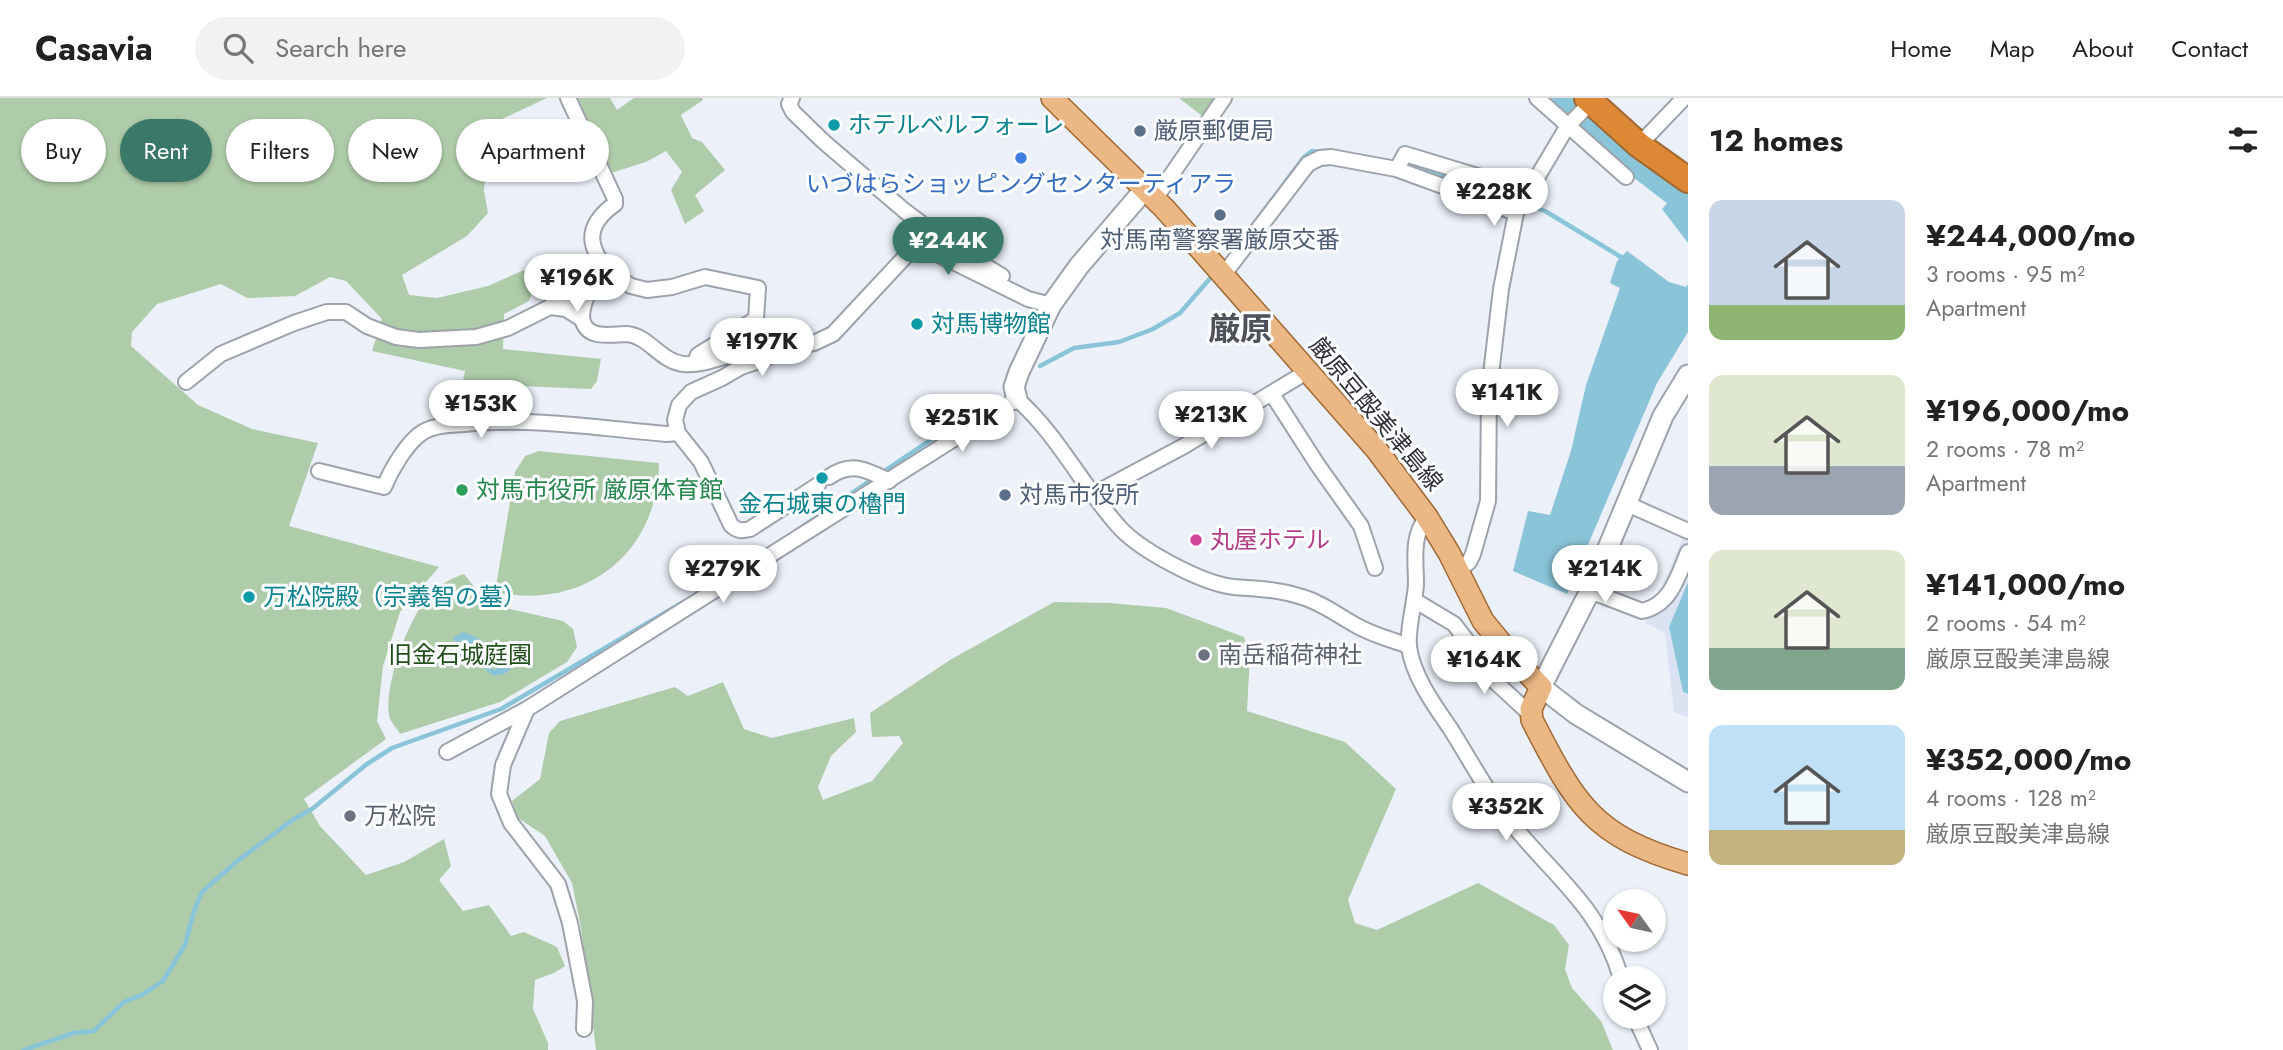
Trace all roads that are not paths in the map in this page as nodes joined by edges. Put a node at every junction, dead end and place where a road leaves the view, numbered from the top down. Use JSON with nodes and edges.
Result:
{"nodes":[{"id":1,"x":568,"y":98,"type":"edge"},
{"id":2,"x":792,"y":98,"type":"edge"},
{"id":3,"x":1052,"y":98,"type":"edge"},
{"id":4,"x":1224,"y":98,"type":"edge"},
{"id":5,"x":1537,"y":98,"type":"edge"},
{"id":6,"x":1684,"y":98,"type":"edge"},
{"id":7,"x":1589,"y":102,"type":"edge"},
{"id":8,"x":1569,"y":124,"type":"junction"},
{"id":9,"x":1639,"y":145,"type":"junction"},
{"id":10,"x":1401,"y":161,"type":"dead end"},
{"id":11,"x":1626,"y":177,"type":"dead end"},
{"id":12,"x":1688,"y":180,"type":"edge"},
{"id":13,"x":1150,"y":194,"type":"junction"},
{"id":14,"x":1521,"y":202,"type":"junction"},
{"id":15,"x":598,"y":257,"type":"junction"},
{"id":16,"x":1220,"y":270,"type":"junction"},
{"id":17,"x":589,"y":289,"type":"junction"},
{"id":18,"x":1051,"y":305,"type":"junction"},
{"id":19,"x":550,"y":307,"type":"junction"},
{"id":20,"x":582,"y":319,"type":"junction"},
{"id":21,"x":777,"y":351,"type":"junction"},
{"id":22,"x":695,"y":364,"type":"junction"},
{"id":23,"x":1308,"y":372,"type":"junction"},
{"id":24,"x":1688,"y":375,"type":"edge"},
{"id":25,"x":186,"y":382,"type":"dead end"},
{"id":26,"x":1274,"y":397,"type":"dead end"},
{"id":27,"x":1017,"y":399,"type":"junction"},
{"id":28,"x":678,"y":433,"type":"junction"},
{"id":29,"x":319,"y":471,"type":"dead end"},
{"id":30,"x":889,"y":481,"type":"junction"},
{"id":31,"x":1094,"y":494,"type":"junction"},
{"id":32,"x":1625,"y":503,"type":"junction"},
{"id":33,"x":1427,"y":517,"type":"junction"},
{"id":34,"x":1688,"y":531,"type":"edge"},
{"id":35,"x":1688,"y":552,"type":"edge"},
{"id":36,"x":1375,"y":568,"type":"dead end"},
{"id":37,"x":1458,"y":570,"type":"junction"},
{"id":38,"x":1590,"y":592,"type":"junction"},
{"id":39,"x":1414,"y":600,"type":"junction"},
{"id":40,"x":1497,"y":639,"type":"junction"},
{"id":41,"x":1409,"y":646,"type":"junction"},
{"id":42,"x":1474,"y":650,"type":"junction"},
{"id":43,"x":1541,"y":687,"type":"junction"},
{"id":44,"x":527,"y":709,"type":"junction"},
{"id":45,"x":1531,"y":714,"type":"junction"},
{"id":46,"x":447,"y":752,"type":"dead end"},
{"id":47,"x":1688,"y":782,"type":"edge"},
{"id":48,"x":1688,"y":864,"type":"edge"},
{"id":49,"x":1615,"y":966,"type":"edge"},
{"id":50,"x":584,"y":1028,"type":"dead end"},
{"id":51,"x":1640,"y":1029,"type":"edge"},
{"id":52,"x":1650,"y":1050,"type":"edge"}],
"edges":[{"from":1,"to":15,"type":"street"},
{"from":2,"to":18,"type":"street"},
{"from":3,"to":13,"type":"main road","name":"厳原豆酘美津島線"},
{"from":4,"to":13,"type":"street"},
{"from":5,"to":8,"type":"street"},
{"from":6,"to":9,"type":"street"},
{"from":7,"to":8,"type":"street"},
{"from":7,"to":9,"type":"highway"},
{"from":8,"to":11,"type":"street"},
{"from":8,"to":14,"type":"street"},
{"from":9,"to":12,"type":"highway"},
{"from":10,"to":14,"type":"street"},
{"from":13,"to":16,"type":"main road","name":"厳原豆酘美津島線"},
{"from":13,"to":18,"type":"street"},
{"from":14,"to":16,"type":"street"},
{"from":14,"to":37,"type":"street"},
{"from":15,"to":17,"type":"street"},
{"from":15,"to":22,"type":"street"},
{"from":16,"to":23,"type":"main road","name":"厳原豆酘美津島線"},
{"from":17,"to":19,"type":"street"},
{"from":17,"to":20,"type":"street"},
{"from":18,"to":21,"type":"street"},
{"from":18,"to":27,"type":"street"},
{"from":19,"to":20,"type":"street"},
{"from":19,"to":25,"type":"street"},
{"from":20,"to":22,"type":"street"},
{"from":21,"to":22,"type":"street"},
{"from":21,"to":28,"type":"street"},
{"from":23,"to":31,"type":"street"},
{"from":23,"to":33,"type":"main road","name":"厳原豆酘美津島線"},
{"from":24,"to":32,"type":"street"},
{"from":26,"to":36,"type":"street"},
{"from":27,"to":30,"type":"street"},
{"from":27,"to":31,"type":"street"},
{"from":28,"to":29,"type":"street"},
{"from":28,"to":30,"type":"street"},
{"from":30,"to":44,"type":"street"},
{"from":31,"to":41,"type":"street"},
{"from":32,"to":34,"type":"street"},
{"from":32,"to":38,"type":"street"},
{"from":33,"to":37,"type":"main road","name":"厳原豆酘美津島線"},
{"from":33,"to":39,"type":"street"},
{"from":35,"to":38,"type":"street"},
{"from":37,"to":40,"type":"main road","name":"厳原豆酘美津島線"},
{"from":38,"to":43,"type":"street"},
{"from":39,"to":41,"type":"street"},
{"from":39,"to":42,"type":"street"},
{"from":40,"to":42,"type":"street"},
{"from":40,"to":43,"type":"main road","name":"厳原豆酘美津島線"},
{"from":41,"to":49,"type":"street"},
{"from":42,"to":45,"type":"street"},
{"from":43,"to":45,"type":"main road"},
{"from":43,"to":47,"type":"street"},
{"from":44,"to":46,"type":"street"},
{"from":44,"to":50,"type":"street"},
{"from":45,"to":48,"type":"main road"},
{"from":51,"to":52,"type":"street"}]}
